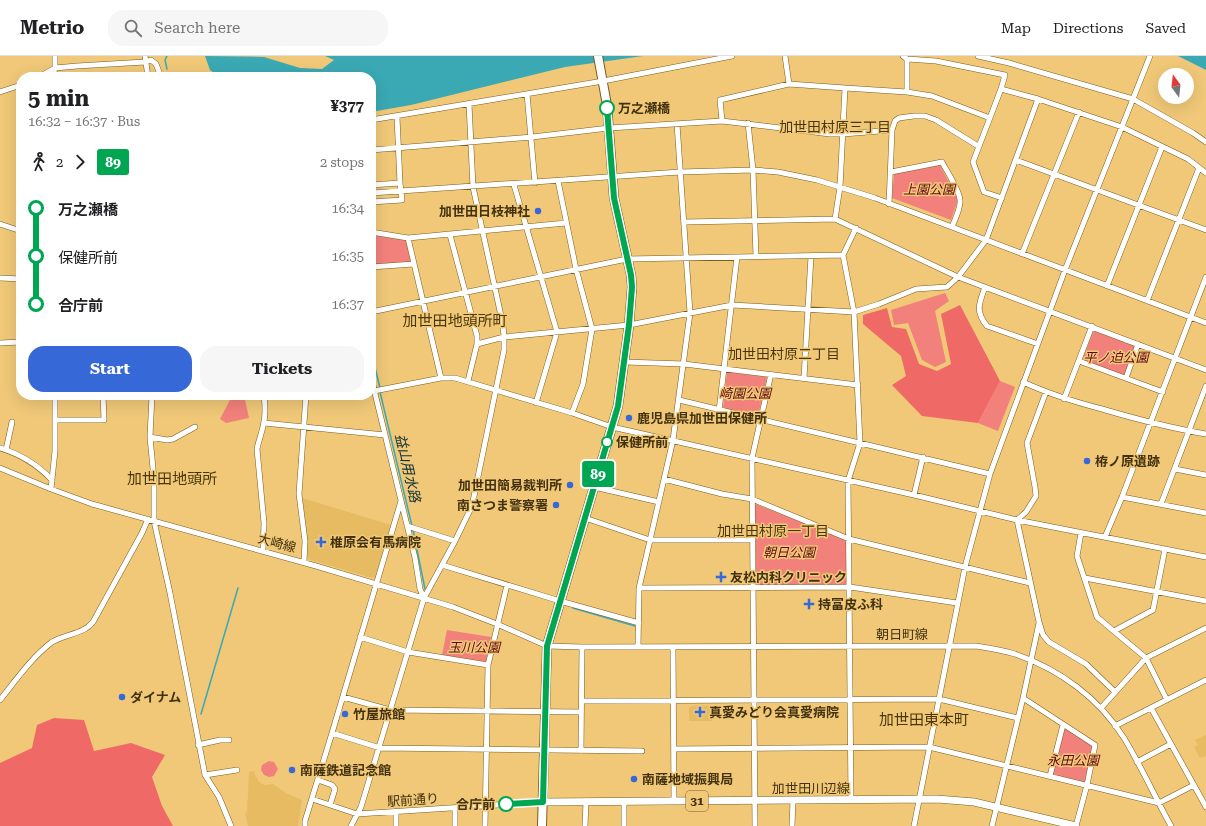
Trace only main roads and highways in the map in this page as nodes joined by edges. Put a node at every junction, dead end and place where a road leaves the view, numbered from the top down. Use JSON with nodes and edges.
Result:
{"nodes":[{"id":1,"x":598,"y":56,"type":"edge"},
{"id":2,"x":543,"y":802,"type":"junction"},
{"id":3,"x":542,"y":826,"type":"edge"},
{"id":4,"x":1076,"y":826,"type":"edge"}],
"edges":[{"from":1,"to":2,"type":"highway"},
{"from":2,"to":3,"type":"highway"},
{"from":2,"to":4,"type":"main road","name":"加世田川辺線","number":"31"}]}
